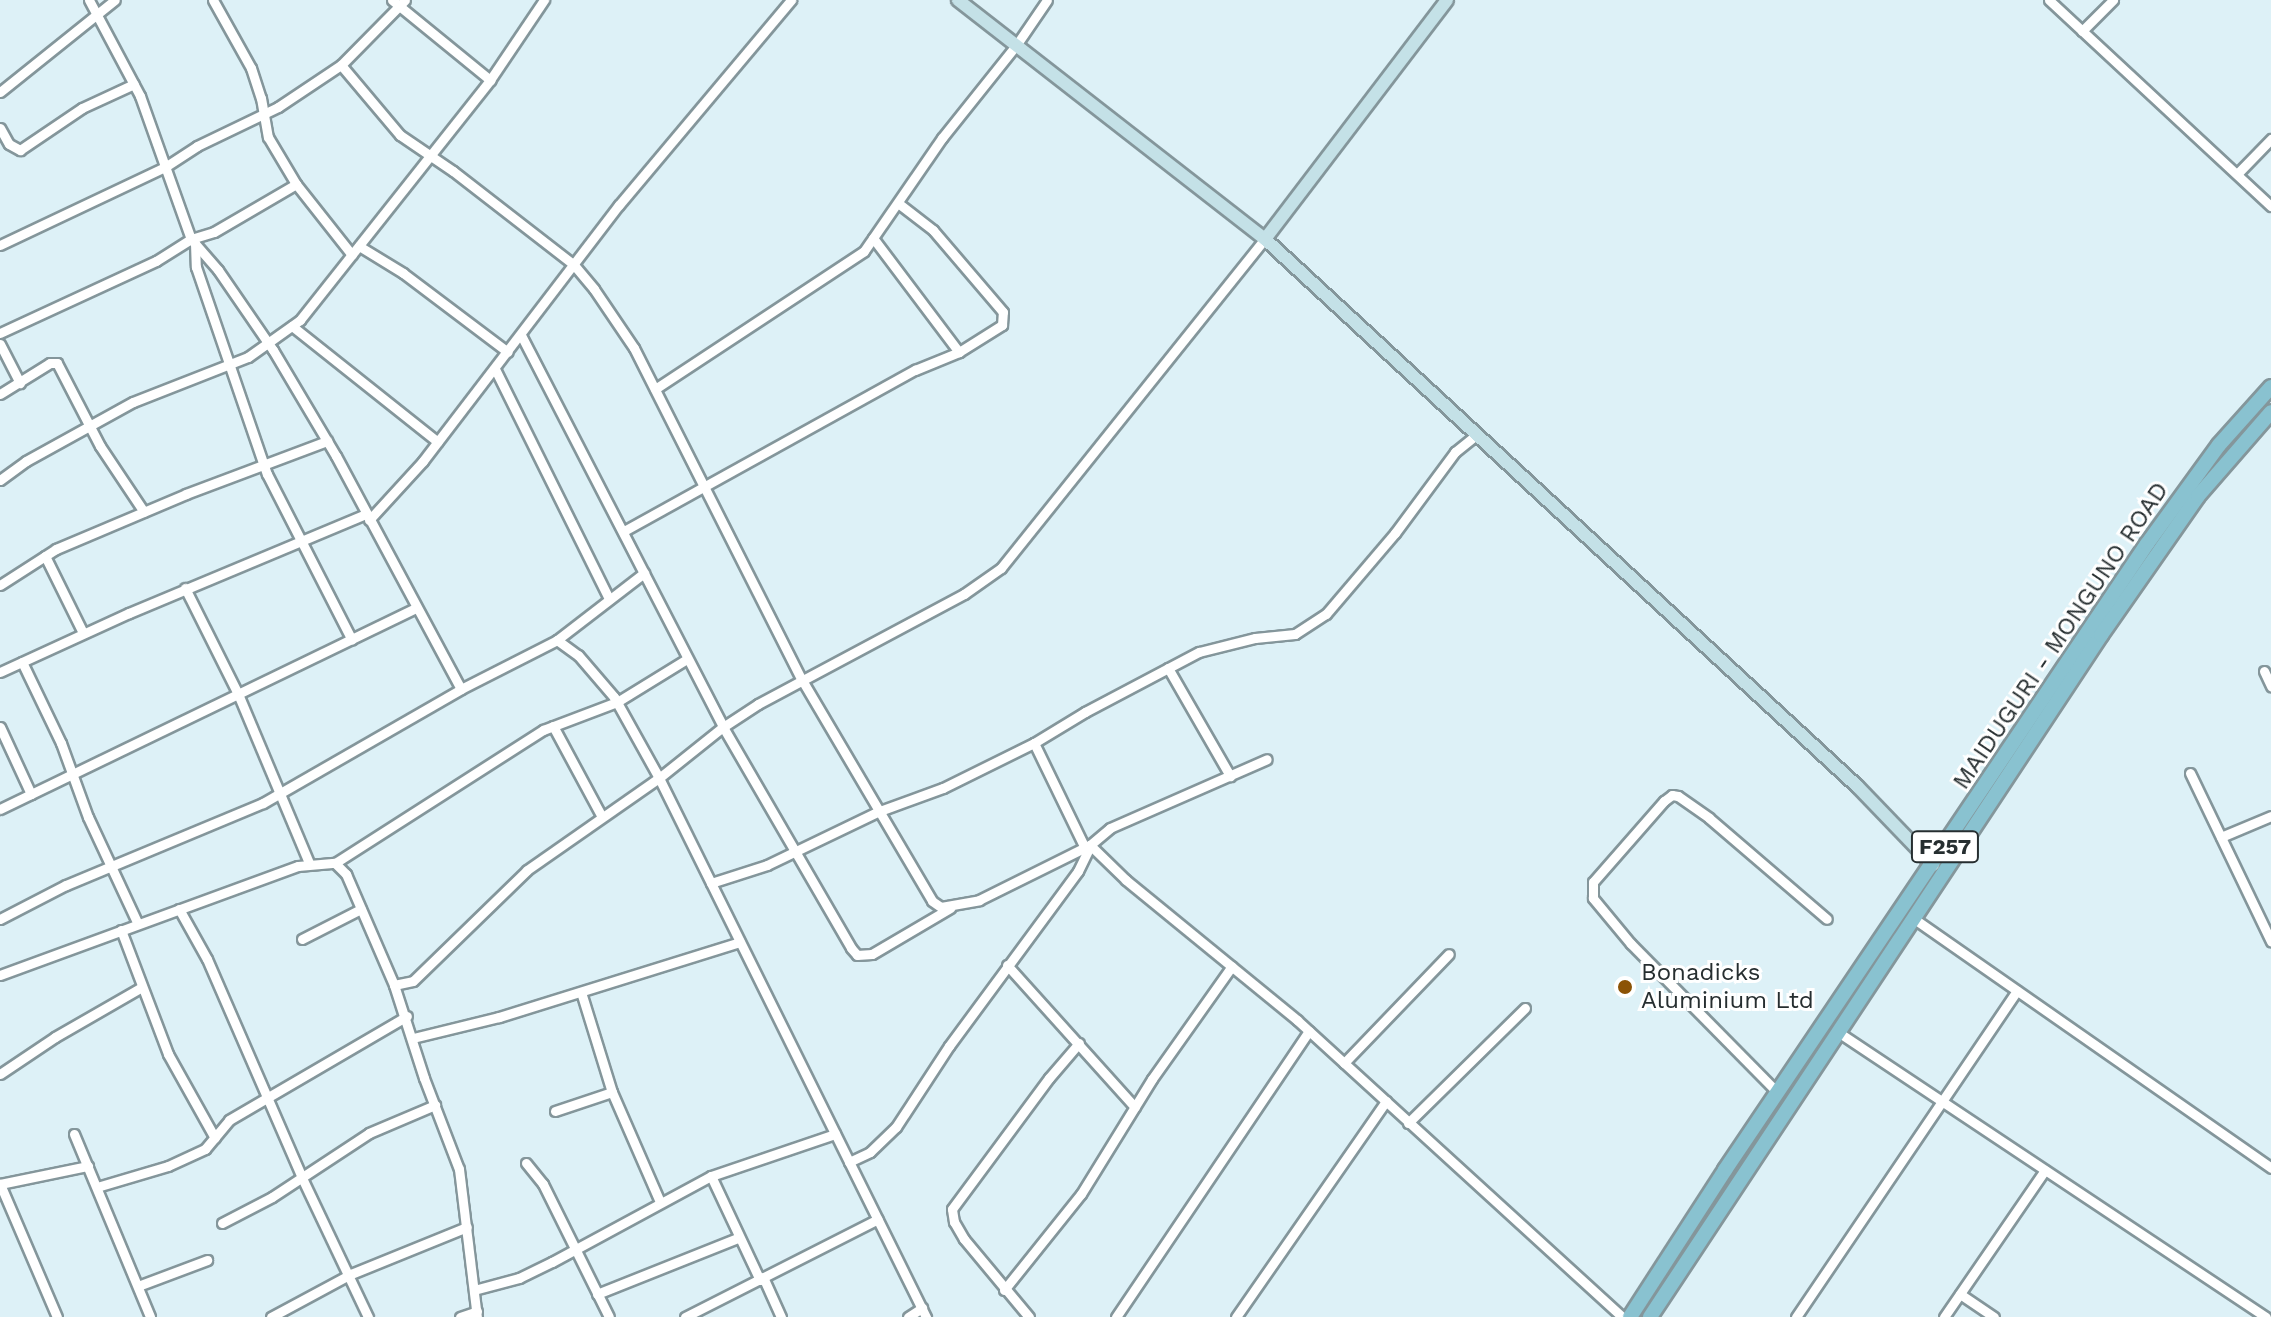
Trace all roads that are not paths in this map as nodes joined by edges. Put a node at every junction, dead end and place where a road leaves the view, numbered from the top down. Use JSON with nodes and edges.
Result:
{"nodes":[{"id":1,"x":89,"y":0,"type":"edge"},
{"id":2,"x":115,"y":0,"type":"edge"},
{"id":3,"x":213,"y":0,"type":"edge"},
{"id":4,"x":544,"y":0,"type":"edge"},
{"id":5,"x":791,"y":0,"type":"edge"},
{"id":6,"x":958,"y":0,"type":"edge"},
{"id":7,"x":1047,"y":0,"type":"edge"},
{"id":8,"x":1447,"y":0,"type":"edge"},
{"id":9,"x":2049,"y":0,"type":"edge"},
{"id":10,"x":2113,"y":0,"type":"edge"},
{"id":11,"x":399,"y":2,"type":"edge"},
{"id":12,"x":96,"y":14,"type":"junction"},
{"id":13,"x":2082,"y":31,"type":"junction"},
{"id":14,"x":1017,"y":44,"type":"junction"},
{"id":15,"x":341,"y":65,"type":"junction"},
{"id":16,"x":490,"y":80,"type":"junction"},
{"id":17,"x":134,"y":84,"type":"junction"},
{"id":18,"x":0,"y":92,"type":"edge"},
{"id":19,"x":264,"y":114,"type":"junction"},
{"id":20,"x":0,"y":128,"type":"edge"},
{"id":21,"x":2271,"y":139,"type":"edge"},
{"id":22,"x":431,"y":156,"type":"junction"},
{"id":23,"x":165,"y":167,"type":"junction"},
{"id":24,"x":2237,"y":174,"type":"junction"},
{"id":25,"x":296,"y":184,"type":"junction"},
{"id":26,"x":898,"y":203,"type":"junction"},
{"id":27,"x":2271,"y":206,"type":"edge"},
{"id":28,"x":873,"y":238,"type":"junction"},
{"id":29,"x":1265,"y":239,"type":"junction"},
{"id":30,"x":193,"y":241,"type":"junction"},
{"id":31,"x":0,"y":245,"type":"edge"},
{"id":32,"x":359,"y":246,"type":"junction"},
{"id":33,"x":352,"y":255,"type":"junction"},
{"id":34,"x":574,"y":265,"type":"junction"},
{"id":35,"x":292,"y":326,"type":"junction"},
{"id":36,"x":0,"y":333,"type":"edge"},
{"id":37,"x":521,"y":335,"type":"junction"},
{"id":38,"x":0,"y":344,"type":"edge"},
{"id":39,"x":269,"y":345,"type":"junction"},
{"id":40,"x":508,"y":352,"type":"junction"},
{"id":41,"x":959,"y":352,"type":"junction"},
{"id":42,"x":228,"y":366,"type":"junction"},
{"id":43,"x":495,"y":369,"type":"junction"},
{"id":44,"x":20,"y":383,"type":"junction"},
{"id":45,"x":2271,"y":387,"type":"edge"},
{"id":46,"x":655,"y":389,"type":"junction"},
{"id":47,"x":0,"y":394,"type":"edge"},
{"id":48,"x":2251,"y":410,"type":"junction"},
{"id":49,"x":2269,"y":420,"type":"edge"},
{"id":50,"x":91,"y":427,"type":"junction"},
{"id":51,"x":1477,"y":434,"type":"junction"},
{"id":52,"x":327,"y":441,"type":"junction"},
{"id":53,"x":438,"y":442,"type":"junction"},
{"id":54,"x":264,"y":465,"type":"junction"},
{"id":55,"x":0,"y":480,"type":"edge"},
{"id":56,"x":704,"y":487,"type":"junction"},
{"id":57,"x":144,"y":512,"type":"junction"},
{"id":58,"x":368,"y":517,"type":"junction"},
{"id":59,"x":624,"y":531,"type":"junction"},
{"id":60,"x":301,"y":543,"type":"junction"},
{"id":61,"x":45,"y":556,"type":"junction"},
{"id":62,"x":644,"y":573,"type":"junction"},
{"id":63,"x":0,"y":585,"type":"edge"},
{"id":64,"x":185,"y":588,"type":"junction"},
{"id":65,"x":609,"y":599,"type":"junction"},
{"id":66,"x":415,"y":608,"type":"junction"},
{"id":67,"x":83,"y":633,"type":"junction"},
{"id":68,"x":352,"y":640,"type":"junction"},
{"id":69,"x":557,"y":640,"type":"junction"},
{"id":70,"x":687,"y":659,"type":"junction"},
{"id":71,"x":22,"y":662,"type":"junction"},
{"id":72,"x":1168,"y":668,"type":"junction"},
{"id":73,"x":2264,"y":671,"type":"dead end"},
{"id":74,"x":0,"y":672,"type":"edge"},
{"id":75,"x":802,"y":680,"type":"junction"},
{"id":76,"x":2271,"y":686,"type":"edge"},
{"id":77,"x":461,"y":689,"type":"junction"},
{"id":78,"x":238,"y":694,"type":"junction"},
{"id":79,"x":617,"y":702,"type":"junction"},
{"id":80,"x":553,"y":726,"type":"junction"},
{"id":81,"x":0,"y":727,"type":"edge"},
{"id":82,"x":723,"y":727,"type":"junction"},
{"id":83,"x":1034,"y":743,"type":"junction"},
{"id":84,"x":1267,"y":759,"type":"dead end"},
{"id":85,"x":73,"y":773,"type":"junction"},
{"id":86,"x":2190,"y":773,"type":"dead end"},
{"id":87,"x":1230,"y":776,"type":"junction"},
{"id":88,"x":659,"y":778,"type":"junction"},
{"id":89,"x":31,"y":794,"type":"junction"},
{"id":90,"x":279,"y":794,"type":"junction"},
{"id":91,"x":0,"y":809,"type":"edge"},
{"id":92,"x":877,"y":812,"type":"junction"},
{"id":93,"x":601,"y":815,"type":"junction"},
{"id":94,"x":2271,"y":816,"type":"edge"},
{"id":95,"x":2221,"y":837,"type":"junction"},
{"id":96,"x":1088,"y":846,"type":"junction"},
{"id":97,"x":795,"y":852,"type":"junction"},
{"id":98,"x":309,"y":863,"type":"junction"},
{"id":99,"x":335,"y":863,"type":"junction"},
{"id":100,"x":1933,"y":865,"type":"junction"},
{"id":101,"x":113,"y":867,"type":"junction"},
{"id":102,"x":711,"y":883,"type":"junction"},
{"id":103,"x":953,"y":907,"type":"junction"},
{"id":104,"x":179,"y":909,"type":"junction"},
{"id":105,"x":361,"y":909,"type":"junction"},
{"id":106,"x":1913,"y":918,"type":"junction"},
{"id":107,"x":0,"y":919,"type":"edge"},
{"id":108,"x":1827,"y":919,"type":"dead end"},
{"id":109,"x":138,"y":924,"type":"junction"},
{"id":110,"x":121,"y":930,"type":"junction"},
{"id":111,"x":302,"y":939,"type":"dead end"},
{"id":112,"x":2271,"y":941,"type":"edge"},
{"id":113,"x":740,"y":942,"type":"junction"},
{"id":114,"x":1449,"y":954,"type":"dead end"},
{"id":115,"x":1007,"y":965,"type":"junction"},
{"id":116,"x":1232,"y":966,"type":"junction"},
{"id":117,"x":0,"y":975,"type":"edge"},
{"id":118,"x":394,"y":985,"type":"junction"},
{"id":119,"x":142,"y":987,"type":"junction"},
{"id":120,"x":2017,"y":991,"type":"junction"},
{"id":121,"x":581,"y":992,"type":"junction"},
{"id":122,"x":1525,"y":1008,"type":"dead end"},
{"id":123,"x":407,"y":1016,"type":"junction"},
{"id":124,"x":1309,"y":1031,"type":"junction"},
{"id":125,"x":1838,"y":1032,"type":"junction"},
{"id":126,"x":413,"y":1038,"type":"junction"},
{"id":127,"x":1079,"y":1043,"type":"junction"},
{"id":128,"x":1344,"y":1063,"type":"junction"},
{"id":129,"x":0,"y":1074,"type":"edge"},
{"id":130,"x":612,"y":1092,"type":"junction"},
{"id":131,"x":1777,"y":1092,"type":"junction"},
{"id":132,"x":268,"y":1097,"type":"junction"},
{"id":133,"x":1386,"y":1101,"type":"junction"},
{"id":134,"x":1944,"y":1102,"type":"junction"},
{"id":135,"x":435,"y":1105,"type":"junction"},
{"id":136,"x":1135,"y":1107,"type":"junction"},
{"id":137,"x":555,"y":1111,"type":"dead end"},
{"id":138,"x":1408,"y":1123,"type":"junction"},
{"id":139,"x":74,"y":1134,"type":"dead end"},
{"id":140,"x":835,"y":1134,"type":"junction"},
{"id":141,"x":215,"y":1138,"type":"junction"},
{"id":142,"x":849,"y":1162,"type":"junction"},
{"id":143,"x":526,"y":1163,"type":"dead end"},
{"id":144,"x":88,"y":1166,"type":"junction"},
{"id":145,"x":2271,"y":1168,"type":"edge"},
{"id":146,"x":2045,"y":1170,"type":"junction"},
{"id":147,"x":711,"y":1176,"type":"junction"},
{"id":148,"x":302,"y":1178,"type":"junction"},
{"id":149,"x":97,"y":1187,"type":"junction"},
{"id":150,"x":660,"y":1202,"type":"junction"},
{"id":151,"x":878,"y":1219,"type":"junction"},
{"id":152,"x":222,"y":1223,"type":"dead end"},
{"id":153,"x":467,"y":1227,"type":"junction"},
{"id":154,"x":738,"y":1238,"type":"junction"},
{"id":155,"x":576,"y":1248,"type":"junction"},
{"id":156,"x":207,"y":1260,"type":"dead end"},
{"id":157,"x":351,"y":1274,"type":"junction"},
{"id":158,"x":761,"y":1278,"type":"junction"},
{"id":159,"x":138,"y":1286,"type":"junction"},
{"id":160,"x":474,"y":1290,"type":"junction"},
{"id":161,"x":1004,"y":1290,"type":"junction"},
{"id":162,"x":597,"y":1294,"type":"junction"},
{"id":163,"x":1960,"y":1294,"type":"junction"},
{"id":164,"x":924,"y":1312,"type":"edge"},
{"id":165,"x":477,"y":1314,"type":"edge"},
{"id":166,"x":57,"y":1317,"type":"edge"},
{"id":167,"x":150,"y":1317,"type":"edge"},
{"id":168,"x":271,"y":1317,"type":"edge"},
{"id":169,"x":368,"y":1317,"type":"edge"},
{"id":170,"x":460,"y":1317,"type":"edge"},
{"id":171,"x":609,"y":1317,"type":"edge"},
{"id":172,"x":685,"y":1317,"type":"edge"},
{"id":173,"x":781,"y":1317,"type":"edge"},
{"id":174,"x":908,"y":1317,"type":"edge"},
{"id":175,"x":1029,"y":1317,"type":"edge"},
{"id":176,"x":1116,"y":1317,"type":"edge"},
{"id":177,"x":1236,"y":1317,"type":"edge"},
{"id":178,"x":1622,"y":1317,"type":"edge"},
{"id":179,"x":1630,"y":1317,"type":"edge"},
{"id":180,"x":1650,"y":1317,"type":"edge"},
{"id":181,"x":1796,"y":1317,"type":"edge"},
{"id":182,"x":1944,"y":1317,"type":"edge"},
{"id":183,"x":1994,"y":1317,"type":"edge"},
{"id":184,"x":2266,"y":1317,"type":"edge"}],
"edges":[{"from":1,"to":12,"type":"street"},
{"from":2,"to":12,"type":"street"},
{"from":3,"to":19,"type":"street"},
{"from":4,"to":16,"type":"street"},
{"from":5,"to":34,"type":"street"},
{"from":6,"to":14,"type":"street"},
{"from":7,"to":14,"type":"street"},
{"from":8,"to":29,"type":"street"},
{"from":9,"to":13,"type":"street"},
{"from":10,"to":13,"type":"street"},
{"from":11,"to":15,"type":"street"},
{"from":11,"to":16,"type":"street"},
{"from":12,"to":17,"type":"street"},
{"from":12,"to":18,"type":"street"},
{"from":13,"to":24,"type":"street"},
{"from":14,"to":26,"type":"street"},
{"from":14,"to":29,"type":"street"},
{"from":15,"to":19,"type":"street"},
{"from":15,"to":22,"type":"street"},
{"from":16,"to":22,"type":"street"},
{"from":17,"to":20,"type":"street"},
{"from":17,"to":23,"type":"street"},
{"from":19,"to":23,"type":"street"},
{"from":19,"to":25,"type":"street"},
{"from":21,"to":24,"type":"street"},
{"from":22,"to":32,"type":"street"},
{"from":22,"to":34,"type":"street"},
{"from":23,"to":30,"type":"street"},
{"from":23,"to":31,"type":"street"},
{"from":24,"to":27,"type":"street"},
{"from":25,"to":30,"type":"street"},
{"from":25,"to":33,"type":"street"},
{"from":26,"to":28,"type":"street"},
{"from":26,"to":41,"type":"street"},
{"from":28,"to":41,"type":"street"},
{"from":28,"to":46,"type":"street"},
{"from":29,"to":51,"type":"street"},
{"from":29,"to":75,"type":"street"},
{"from":30,"to":36,"type":"street"},
{"from":30,"to":39,"type":"street"},
{"from":30,"to":42,"type":"street"},
{"from":32,"to":33,"type":"street"},
{"from":32,"to":40,"type":"street"},
{"from":33,"to":35,"type":"street"},
{"from":34,"to":37,"type":"street"},
{"from":34,"to":46,"type":"street"},
{"from":35,"to":39,"type":"street"},
{"from":35,"to":53,"type":"street"},
{"from":37,"to":40,"type":"street"},
{"from":37,"to":59,"type":"street"},
{"from":38,"to":44,"type":"street"},
{"from":39,"to":42,"type":"street"},
{"from":39,"to":52,"type":"street"},
{"from":40,"to":43,"type":"street"},
{"from":41,"to":56,"type":"street"},
{"from":42,"to":50,"type":"street"},
{"from":42,"to":54,"type":"street"},
{"from":43,"to":53,"type":"street"},
{"from":43,"to":65,"type":"street"},
{"from":44,"to":47,"type":"street"},
{"from":44,"to":50,"type":"street"},
{"from":45,"to":48,"type":"main road","name":"MAIDUGURI - MONGUNO ROAD","number":"F257"},
{"from":46,"to":56,"type":"street"},
{"from":48,"to":49,"type":"street"},
{"from":48,"to":100,"type":"main road","name":"MAIDUGURI - MONGUNO ROAD","number":"F257"},
{"from":49,"to":106,"type":"main road","name":"MAIDUGURI - MONGUNO ROAD","number":"F257"},
{"from":50,"to":55,"type":"street"},
{"from":50,"to":57,"type":"street"},
{"from":51,"to":72,"type":"street"},
{"from":51,"to":100,"type":"street"},
{"from":52,"to":54,"type":"street"},
{"from":52,"to":58,"type":"street"},
{"from":53,"to":58,"type":"street"},
{"from":54,"to":57,"type":"street"},
{"from":54,"to":60,"type":"street"},
{"from":56,"to":59,"type":"street"},
{"from":56,"to":75,"type":"street"},
{"from":57,"to":61,"type":"street"},
{"from":58,"to":60,"type":"street"},
{"from":58,"to":66,"type":"street"},
{"from":59,"to":62,"type":"street"},
{"from":60,"to":64,"type":"street"},
{"from":60,"to":68,"type":"street"},
{"from":61,"to":63,"type":"street"},
{"from":61,"to":67,"type":"street"},
{"from":62,"to":65,"type":"street"},
{"from":62,"to":70,"type":"street"},
{"from":64,"to":67,"type":"street"},
{"from":64,"to":78,"type":"street"},
{"from":65,"to":69,"type":"street"},
{"from":66,"to":68,"type":"street"},
{"from":66,"to":77,"type":"street"},
{"from":67,"to":71,"type":"street"},
{"from":68,"to":78,"type":"street"},
{"from":69,"to":77,"type":"street"},
{"from":69,"to":79,"type":"street"},
{"from":70,"to":79,"type":"street"},
{"from":70,"to":82,"type":"street"},
{"from":71,"to":74,"type":"street"},
{"from":71,"to":85,"type":"street"},
{"from":72,"to":83,"type":"street"},
{"from":72,"to":87,"type":"street"},
{"from":73,"to":76,"type":"street"},
{"from":75,"to":82,"type":"street"},
{"from":75,"to":92,"type":"street"},
{"from":77,"to":90,"type":"street"},
{"from":78,"to":85,"type":"street"},
{"from":78,"to":90,"type":"street"},
{"from":79,"to":80,"type":"street"},
{"from":79,"to":88,"type":"street"},
{"from":80,"to":93,"type":"street"},
{"from":80,"to":99,"type":"street"},
{"from":81,"to":89,"type":"street"},
{"from":82,"to":88,"type":"street"},
{"from":82,"to":97,"type":"street"},
{"from":83,"to":92,"type":"street"},
{"from":83,"to":96,"type":"street"},
{"from":84,"to":87,"type":"street"},
{"from":85,"to":89,"type":"street"},
{"from":85,"to":101,"type":"street"},
{"from":86,"to":95,"type":"street"},
{"from":87,"to":96,"type":"street"},
{"from":88,"to":93,"type":"street"},
{"from":88,"to":102,"type":"street"},
{"from":89,"to":91,"type":"street"},
{"from":90,"to":98,"type":"street"},
{"from":90,"to":101,"type":"street"},
{"from":92,"to":97,"type":"street"},
{"from":92,"to":103,"type":"street"},
{"from":93,"to":118,"type":"street"},
{"from":94,"to":95,"type":"street"},
{"from":95,"to":112,"type":"street"},
{"from":96,"to":103,"type":"street"},
{"from":96,"to":115,"type":"street"},
{"from":96,"to":116,"type":"street"},
{"from":97,"to":102,"type":"street"},
{"from":97,"to":103,"type":"street"},
{"from":98,"to":99,"type":"street"},
{"from":98,"to":104,"type":"street"},
{"from":99,"to":105,"type":"street"},
{"from":100,"to":131,"type":"main road","name":"MAIDUGURI - MONGUNO ROAD","number":"F257"},
{"from":101,"to":107,"type":"street"},
{"from":101,"to":109,"type":"street"},
{"from":102,"to":113,"type":"street"},
{"from":104,"to":109,"type":"street"},
{"from":104,"to":132,"type":"street"},
{"from":105,"to":111,"type":"street"},
{"from":105,"to":118,"type":"street"},
{"from":106,"to":120,"type":"street"},
{"from":106,"to":125,"type":"main road","name":"MAIDUGURI - MONGUNO ROAD","number":"F257"},
{"from":108,"to":131,"type":"street"},
{"from":109,"to":110,"type":"street"},
{"from":110,"to":117,"type":"street"},
{"from":110,"to":119,"type":"street"},
{"from":113,"to":121,"type":"street"},
{"from":113,"to":140,"type":"street"},
{"from":114,"to":128,"type":"street"},
{"from":115,"to":127,"type":"street"},
{"from":115,"to":142,"type":"street"},
{"from":116,"to":124,"type":"street"},
{"from":116,"to":136,"type":"street"},
{"from":118,"to":123,"type":"street"},
{"from":119,"to":129,"type":"street"},
{"from":119,"to":141,"type":"street"},
{"from":120,"to":134,"type":"street"},
{"from":120,"to":145,"type":"street"},
{"from":121,"to":126,"type":"street"},
{"from":121,"to":130,"type":"street"},
{"from":122,"to":138,"type":"street"},
{"from":123,"to":126,"type":"street"},
{"from":123,"to":132,"type":"street"},
{"from":124,"to":128,"type":"street"},
{"from":124,"to":176,"type":"street"},
{"from":125,"to":134,"type":"street"},
{"from":125,"to":180,"type":"main road","name":"MAIDUGURI - MONGUNO ROAD","number":"F257"},
{"from":126,"to":135,"type":"street"},
{"from":127,"to":136,"type":"street"},
{"from":127,"to":161,"type":"street"},
{"from":128,"to":133,"type":"street"},
{"from":130,"to":137,"type":"street"},
{"from":130,"to":150,"type":"street"},
{"from":131,"to":179,"type":"main road","name":"MAIDUGURI - MONGUNO ROAD","number":"F257"},
{"from":132,"to":141,"type":"street"},
{"from":132,"to":148,"type":"street"},
{"from":133,"to":138,"type":"street"},
{"from":133,"to":177,"type":"street"},
{"from":134,"to":146,"type":"street"},
{"from":134,"to":181,"type":"street"},
{"from":135,"to":148,"type":"street"},
{"from":135,"to":153,"type":"street"},
{"from":136,"to":161,"type":"street"},
{"from":138,"to":178,"type":"street"},
{"from":139,"to":144,"type":"street"},
{"from":140,"to":142,"type":"street"},
{"from":140,"to":147,"type":"street"},
{"from":141,"to":149,"type":"street"},
{"from":142,"to":151,"type":"street"},
{"from":143,"to":155,"type":"street"},
{"from":144,"to":149,"type":"street"},
{"from":144,"to":166,"type":"street"},
{"from":146,"to":163,"type":"street"},
{"from":146,"to":184,"type":"street"},
{"from":147,"to":150,"type":"street"},
{"from":147,"to":154,"type":"street"},
{"from":148,"to":152,"type":"street"},
{"from":148,"to":157,"type":"street"},
{"from":149,"to":159,"type":"street"},
{"from":150,"to":155,"type":"street"},
{"from":151,"to":158,"type":"street"},
{"from":151,"to":164,"type":"street"},
{"from":153,"to":157,"type":"street"},
{"from":153,"to":160,"type":"street"},
{"from":154,"to":158,"type":"street"},
{"from":154,"to":162,"type":"street"},
{"from":155,"to":160,"type":"street"},
{"from":155,"to":162,"type":"street"},
{"from":156,"to":159,"type":"street"},
{"from":157,"to":168,"type":"street"},
{"from":157,"to":169,"type":"street"},
{"from":158,"to":172,"type":"street"},
{"from":158,"to":173,"type":"street"},
{"from":159,"to":167,"type":"street"},
{"from":160,"to":165,"type":"street"},
{"from":161,"to":175,"type":"street"},
{"from":162,"to":171,"type":"street"},
{"from":163,"to":182,"type":"street"},
{"from":163,"to":183,"type":"street"},
{"from":164,"to":174,"type":"street"},
{"from":165,"to":170,"type":"street"}]}
